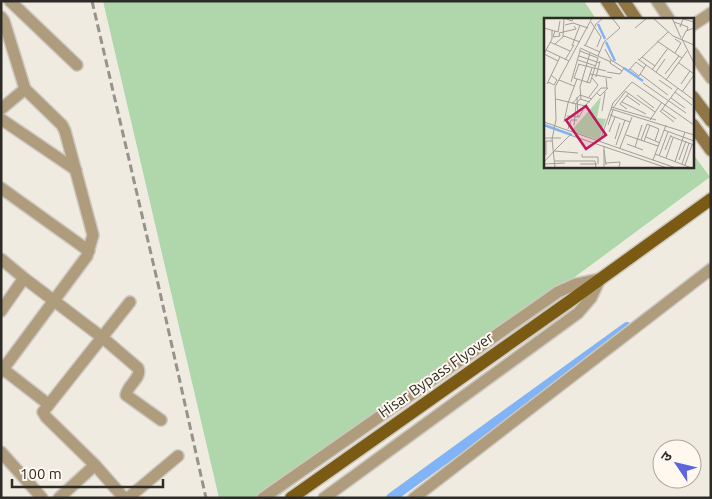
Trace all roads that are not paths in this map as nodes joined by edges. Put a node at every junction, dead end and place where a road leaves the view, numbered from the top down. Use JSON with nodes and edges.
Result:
{"nodes":[{"id":1,"x":10,"y":1,"type":"edge"},
{"id":2,"x":607,"y":1,"type":"edge"},
{"id":3,"x":624,"y":1,"type":"edge"},
{"id":4,"x":657,"y":1,"type":"edge"},
{"id":5,"x":711,"y":13,"type":"edge"},
{"id":6,"x":1,"y":17,"type":"edge"},
{"id":7,"x":618,"y":18,"type":"edge"},
{"id":8,"x":635,"y":18,"type":"edge"},
{"id":9,"x":668,"y":18,"type":"edge"},
{"id":10,"x":694,"y":24,"type":"edge"},
{"id":11,"x":694,"y":54,"type":"edge"},
{"id":12,"x":77,"y":65,"type":"dead end"},
{"id":13,"x":711,"y":78,"type":"edge"},
{"id":14,"x":25,"y":89,"type":"junction"},
{"id":15,"x":694,"y":98,"type":"edge"},
{"id":16,"x":1,"y":109,"type":"edge"},
{"id":17,"x":1,"y":119,"type":"edge"},
{"id":18,"x":711,"y":122,"type":"edge"},
{"id":19,"x":694,"y":126,"type":"edge"},
{"id":20,"x":711,"y":150,"type":"edge"},
{"id":21,"x":76,"y":170,"type":"junction"},
{"id":22,"x":1,"y":188,"type":"edge"},
{"id":23,"x":711,"y":199,"type":"edge"},
{"id":24,"x":89,"y":251,"type":"junction"},
{"id":25,"x":1,"y":259,"type":"edge"},
{"id":26,"x":711,"y":269,"type":"edge"},
{"id":27,"x":24,"y":278,"type":"junction"},
{"id":28,"x":600,"y":279,"type":"junction"},
{"id":29,"x":54,"y":300,"type":"junction"},
{"id":30,"x":130,"y":302,"type":"dead end"},
{"id":31,"x":1,"y":311,"type":"edge"},
{"id":32,"x":103,"y":338,"type":"junction"},
{"id":33,"x":2,"y":371,"type":"edge"},
{"id":34,"x":48,"y":404,"type":"junction"},
{"id":35,"x":161,"y":420,"type":"dead end"},
{"id":36,"x":1,"y":452,"type":"edge"},
{"id":37,"x":178,"y":456,"type":"dead end"},
{"id":38,"x":95,"y":465,"type":"junction"},
{"id":39,"x":267,"y":496,"type":"edge"},
{"id":40,"x":42,"y":498,"type":"edge"},
{"id":41,"x":59,"y":498,"type":"edge"},
{"id":42,"x":126,"y":498,"type":"edge"},
{"id":43,"x":291,"y":498,"type":"edge"},
{"id":44,"x":324,"y":498,"type":"edge"},
{"id":45,"x":414,"y":498,"type":"edge"}],
"edges":[{"from":1,"to":12,"type":"street"},
{"from":2,"to":7,"type":"street"},
{"from":3,"to":8,"type":"street"},
{"from":4,"to":9,"type":"street"},
{"from":5,"to":10,"type":"street"},
{"from":6,"to":14,"type":"street"},
{"from":11,"to":13,"type":"street"},
{"from":14,"to":16,"type":"street"},
{"from":14,"to":21,"type":"street"},
{"from":15,"to":18,"type":"street"},
{"from":17,"to":21,"type":"street"},
{"from":19,"to":20,"type":"street"},
{"from":21,"to":24,"type":"street"},
{"from":22,"to":24,"type":"street"},
{"from":23,"to":28,"type":"main road","name":"Hisar Bypass Flyover"},
{"from":24,"to":29,"type":"street"},
{"from":25,"to":27,"type":"street"},
{"from":26,"to":45,"type":"street"},
{"from":27,"to":29,"type":"street"},
{"from":27,"to":31,"type":"street"},
{"from":28,"to":39,"type":"street"},
{"from":28,"to":43,"type":"main road","name":"Hisar Bypass Flyover"},
{"from":28,"to":44,"type":"street"},
{"from":29,"to":32,"type":"street"},
{"from":29,"to":33,"type":"street"},
{"from":30,"to":32,"type":"street"},
{"from":32,"to":34,"type":"street"},
{"from":32,"to":35,"type":"street"},
{"from":33,"to":34,"type":"street"},
{"from":34,"to":38,"type":"street"},
{"from":36,"to":40,"type":"street"},
{"from":37,"to":42,"type":"street"},
{"from":38,"to":41,"type":"street"},
{"from":38,"to":42,"type":"street"}]}
